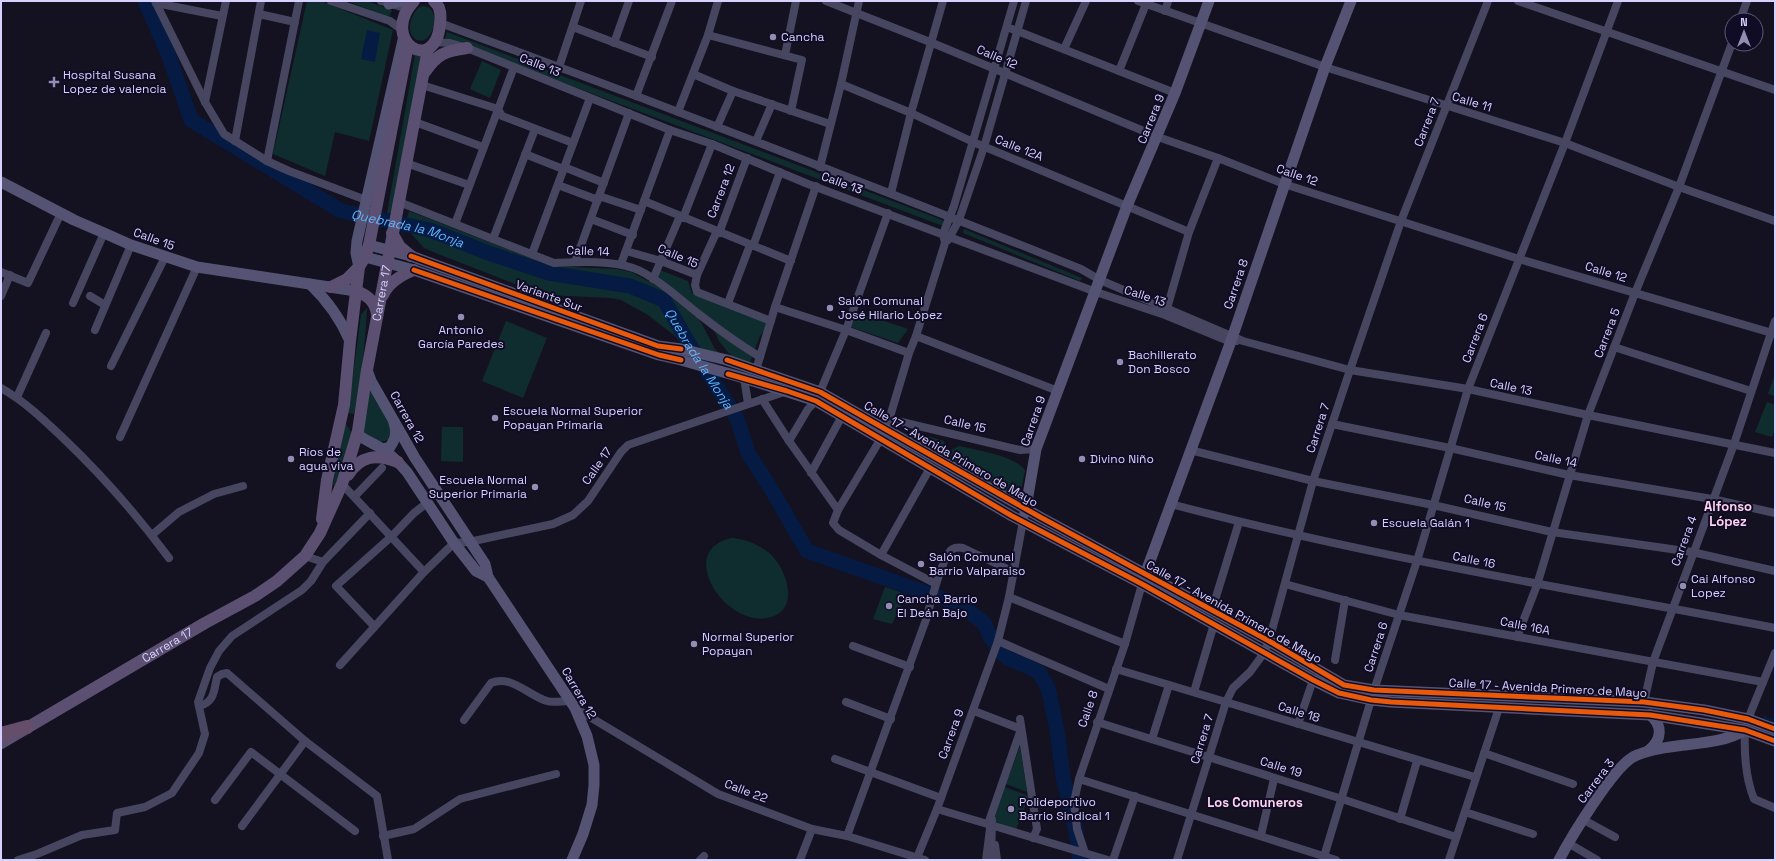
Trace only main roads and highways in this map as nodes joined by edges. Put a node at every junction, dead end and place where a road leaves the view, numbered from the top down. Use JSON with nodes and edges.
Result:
{"nodes":[{"id":1,"x":1209,"y":1,"type":"edge"},
{"id":2,"x":1351,"y":1,"type":"edge"},
{"id":3,"x":385,"y":3,"type":"edge"},
{"id":4,"x":410,"y":3,"type":"edge"},
{"id":5,"x":439,"y":8,"type":"edge"},
{"id":6,"x":405,"y":37,"type":"junction"},
{"id":7,"x":431,"y":46,"type":"junction"},
{"id":8,"x":467,"y":48,"type":"road end"},
{"id":9,"x":422,"y":80,"type":"junction"},
{"id":10,"x":1,"y":182,"type":"edge"},
{"id":11,"x":366,"y":228,"type":"junction"},
{"id":12,"x":393,"y":232,"type":"junction"},
{"id":13,"x":369,"y":245,"type":"junction"},
{"id":14,"x":389,"y":250,"type":"junction"},
{"id":15,"x":411,"y":256,"type":"junction"},
{"id":16,"x":362,"y":262,"type":"junction"},
{"id":17,"x":387,"y":263,"type":"junction"},
{"id":18,"x":414,"y":270,"type":"junction"},
{"id":19,"x":310,"y":284,"type":"junction"},
{"id":20,"x":331,"y":287,"type":"junction"},
{"id":21,"x":356,"y":291,"type":"junction"},
{"id":22,"x":380,"y":301,"type":"junction"},
{"id":23,"x":377,"y":317,"type":"junction"},
{"id":24,"x":350,"y":341,"type":"junction"},
{"id":25,"x":681,"y":354,"type":"junction"},
{"id":26,"x":727,"y":360,"type":"joint"},
{"id":27,"x":367,"y":370,"type":"junction"},
{"id":28,"x":728,"y":374,"type":"joint"},
{"id":29,"x":818,"y":396,"type":"junction"},
{"id":30,"x":344,"y":405,"type":"junction"},
{"id":31,"x":394,"y":420,"type":"junction"},
{"id":32,"x":886,"y":429,"type":"junction"},
{"id":33,"x":357,"y":434,"type":"junction"},
{"id":34,"x":383,"y":449,"type":"junction"},
{"id":35,"x":398,"y":462,"type":"junction"},
{"id":36,"x":342,"y":484,"type":"junction"},
{"id":37,"x":1026,"y":508,"type":"junction"},
{"id":38,"x":1023,"y":521,"type":"junction"},
{"id":39,"x":320,"y":533,"type":"junction"},
{"id":40,"x":488,"y":577,"type":"junction"},
{"id":41,"x":1144,"y":579,"type":"junction"},
{"id":42,"x":1373,"y":695,"type":"junction"},
{"id":43,"x":1650,"y":715,"type":"junction"},
{"id":44,"x":1749,"y":716,"type":"junction"},
{"id":45,"x":27,"y":727,"type":"junction"},
{"id":46,"x":1744,"y":730,"type":"junction"},
{"id":47,"x":1775,"y":730,"type":"edge"},
{"id":48,"x":1,"y":734,"type":"edge"},
{"id":49,"x":1775,"y":741,"type":"edge"},
{"id":50,"x":1,"y":743,"type":"edge"},
{"id":51,"x":1649,"y":750,"type":"junction"},
{"id":52,"x":572,"y":860,"type":"edge"},
{"id":53,"x":1559,"y":860,"type":"edge"}],
"edges":[{"from":1,"to":37,"type":"main road","name":"Carrera 9"},
{"from":2,"to":41,"type":"main road","name":"Carrera 8"},
{"from":3,"to":4,"type":"main road"},
{"from":4,"to":6,"type":"main road","name":"Carrera 17"},
{"from":5,"to":7,"type":"main road","name":"Carrera 17"},
{"from":6,"to":7,"type":"main road"},
{"from":6,"to":11,"type":"main road","name":"Carrera 17"},
{"from":7,"to":9,"type":"main road","name":"Carrera 17"},
{"from":8,"to":9,"type":"main road"},
{"from":9,"to":12,"type":"main road","name":"Carrera 17"},
{"from":10,"to":19,"type":"main road","name":"Calle 15"},
{"from":11,"to":13,"type":"main road","name":"Carrera 17"},
{"from":11,"to":16,"type":"main road"},
{"from":12,"to":14,"type":"main road","name":"Carrera 17"},
{"from":12,"to":15,"type":"main road"},
{"from":13,"to":14,"type":"main road","name":"Variante Sur"},
{"from":13,"to":16,"type":"main road","name":"Carrera 17"},
{"from":14,"to":15,"type":"main road","name":"Variante Sur"},
{"from":14,"to":17,"type":"main road","name":"Carrera 17"},
{"from":15,"to":25,"type":"main road","name":"Variante Sur"},
{"from":16,"to":17,"type":"main road","name":"Variante Sur"},
{"from":16,"to":20,"type":"main road"},
{"from":16,"to":21,"type":"main road","name":"Carrera 17"},
{"from":17,"to":18,"type":"main road","name":"Variante Sur"},
{"from":17,"to":22,"type":"main road","name":"Carrera 17"},
{"from":18,"to":22,"type":"main road"},
{"from":18,"to":25,"type":"main road","name":"Variante Sur"},
{"from":19,"to":20,"type":"main road","name":"Calle 15"},
{"from":19,"to":24,"type":"main road"},
{"from":20,"to":21,"type":"main road","name":"Calle 15"},
{"from":21,"to":23,"type":"main road"},
{"from":21,"to":24,"type":"main road","name":"Carrera 17"},
{"from":22,"to":23,"type":"main road","name":"Carrera 17"},
{"from":23,"to":27,"type":"main road","name":"Carrera 17"},
{"from":24,"to":30,"type":"main road","name":"Carrera 17"},
{"from":25,"to":26,"type":"main road","name":"Variante Sur"},
{"from":25,"to":28,"type":"main road","name":"Variante Sur"},
{"from":26,"to":29,"type":"main road","name":"Calle 17 - Avenida Primero de Mayo"},
{"from":27,"to":31,"type":"main road","name":"Carrera 12"},
{"from":27,"to":33,"type":"main road","name":"Carrera 17"},
{"from":28,"to":29,"type":"main road","name":"Calle 17 - Avenida Primero de Mayo"},
{"from":29,"to":32,"type":"main road","name":"Calle 17 - Avenida Primero de Mayo"},
{"from":29,"to":32,"type":"main road","name":"Calle 17 - Avenida Primero de Mayo"},
{"from":30,"to":33,"type":"main road"},
{"from":30,"to":39,"type":"main road","name":"Carrera 17"},
{"from":31,"to":34,"type":"main road"},
{"from":31,"to":40,"type":"main road","name":"Carrera 12"},
{"from":32,"to":37,"type":"main road","name":"Calle 17 - Avenida Primero de Mayo"},
{"from":32,"to":38,"type":"main road","name":"Calle 17 - Avenida Primero de Mayo"},
{"from":33,"to":34,"type":"main road","name":"Carrera 12"},
{"from":33,"to":36,"type":"main road","name":"Carrera 17"},
{"from":34,"to":35,"type":"main road","name":"Carrera 12"},
{"from":35,"to":36,"type":"main road"},
{"from":35,"to":40,"type":"main road","name":"Carrera 12"},
{"from":36,"to":39,"type":"main road","name":"Carrera 17"},
{"from":37,"to":38,"type":"main road","name":"Carrera 9"},
{"from":37,"to":41,"type":"main road","name":"Calle 17 - Avenida Primero de Mayo"},
{"from":38,"to":41,"type":"main road","name":"Calle 17 - Avenida Primero de Mayo"},
{"from":39,"to":45,"type":"main road","name":"Carrera 17"},
{"from":40,"to":52,"type":"main road","name":"Carrera 12"},
{"from":41,"to":42,"type":"main road","name":"Calle 17 - Avenida Primero de Mayo"},
{"from":41,"to":42,"type":"main road","name":"Calle 17 - Avenida Primero de Mayo"},
{"from":42,"to":43,"type":"main road","name":"Calle 17 - Avenida Primero de Mayo"},
{"from":42,"to":44,"type":"main road","name":"Calle 17 - Avenida Primero de Mayo"},
{"from":43,"to":46,"type":"main road","name":"Calle 17 - Avenida Primero de Mayo"},
{"from":43,"to":51,"type":"main road"},
{"from":44,"to":46,"type":"main road"},
{"from":44,"to":47,"type":"main road","name":"Calle 17 - Avenida Primero de Mayo"},
{"from":45,"to":48,"type":"highway"},
{"from":45,"to":50,"type":"main road","name":"Carrera 17"},
{"from":46,"to":49,"type":"main road","name":"Calle 17 - Avenida Primero de Mayo"},
{"from":46,"to":51,"type":"main road","name":"Carrera 3"},
{"from":51,"to":53,"type":"main road","name":"Carrera 3"}]}
